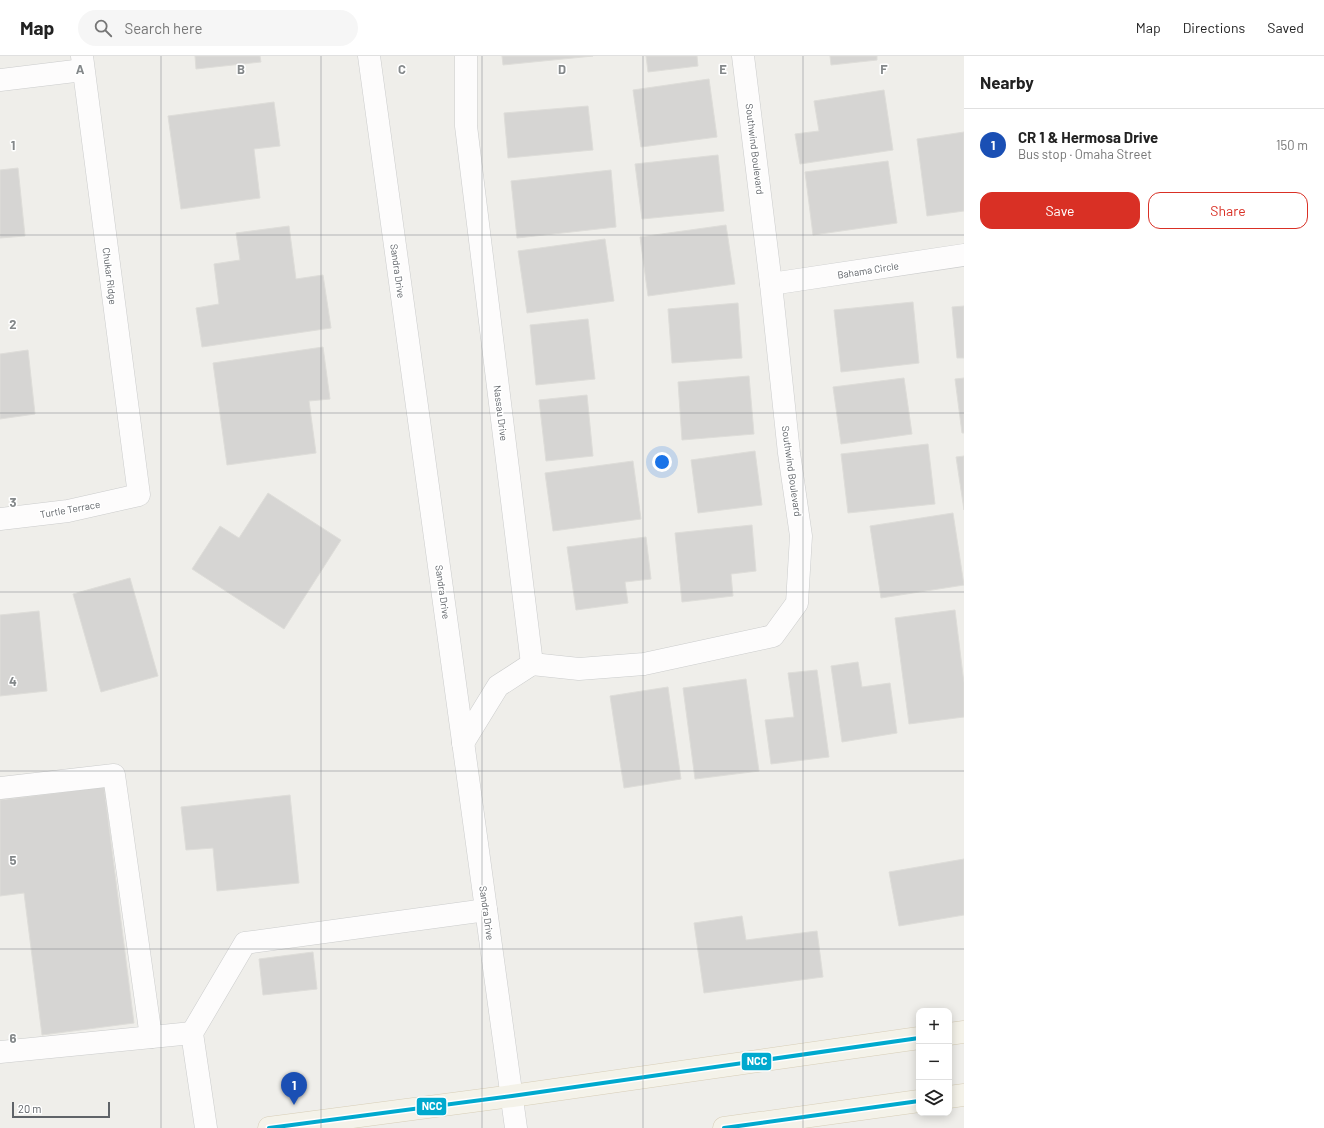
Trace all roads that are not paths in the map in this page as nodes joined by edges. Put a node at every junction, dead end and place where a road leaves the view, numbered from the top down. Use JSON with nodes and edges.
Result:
{"nodes":[{"id":1,"x":369,"y":56,"type":"edge"},
{"id":2,"x":466,"y":56,"type":"edge"},
{"id":3,"x":743,"y":56,"type":"edge"},
{"id":4,"x":83,"y":63,"type":"edge"},
{"id":5,"x":0,"y":80,"type":"edge"},
{"id":6,"x":964,"y":255,"type":"edge"},
{"id":7,"x":772,"y":284,"type":"junction"},
{"id":8,"x":139,"y":495,"type":"joint"},
{"id":9,"x":0,"y":519,"type":"edge"},
{"id":10,"x":532,"y":664,"type":"junction"},
{"id":11,"x":463,"y":743,"type":"junction"},
{"id":12,"x":0,"y":788,"type":"edge"},
{"id":13,"x":486,"y":910,"type":"junction"},
{"id":14,"x":964,"y":1032,"type":"edge"},
{"id":15,"x":192,"y":1033,"type":"junction"},
{"id":16,"x":952,"y":1034,"type":"edge"},
{"id":17,"x":151,"y":1037,"type":"junction"},
{"id":18,"x":916,"y":1038,"type":"edge"},
{"id":19,"x":0,"y":1052,"type":"edge"},
{"id":20,"x":964,"y":1094,"type":"edge"},
{"id":21,"x":512,"y":1096,"type":"junction"},
{"id":22,"x":952,"y":1096,"type":"edge"},
{"id":23,"x":916,"y":1101,"type":"edge"},
{"id":24,"x":206,"y":1128,"type":"edge"},
{"id":25,"x":269,"y":1128,"type":"edge"},
{"id":26,"x":516,"y":1128,"type":"edge"},
{"id":27,"x":724,"y":1128,"type":"edge"}],
"edges":[{"from":1,"to":11,"type":"street","name":"Sandra Drive"},
{"from":2,"to":10,"type":"street","name":"Nassau Drive"},
{"from":3,"to":7,"type":"street","name":"Southwind Boulevard"},
{"from":4,"to":5,"type":"street"},
{"from":4,"to":8,"type":"street","name":"Chukar Ridge"},
{"from":6,"to":7,"type":"street","name":"Bahama Circle"},
{"from":7,"to":10,"type":"street","name":"Southwind Boulevard"},
{"from":8,"to":9,"type":"street","name":"Turtle Terrace"},
{"from":10,"to":11,"type":"street"},
{"from":11,"to":13,"type":"street","name":"Sandra Drive"},
{"from":12,"to":17,"type":"street"},
{"from":13,"to":15,"type":"street"},
{"from":13,"to":21,"type":"street","name":"Sandra Drive"},
{"from":14,"to":16,"type":"main road"},
{"from":15,"to":17,"type":"street"},
{"from":15,"to":24,"type":"street"},
{"from":17,"to":19,"type":"street"},
{"from":18,"to":21,"type":"main road"},
{"from":20,"to":22,"type":"main road"},
{"from":21,"to":25,"type":"main road"},
{"from":21,"to":26,"type":"street","name":"Sandra Drive"},
{"from":23,"to":27,"type":"main road"}]}
